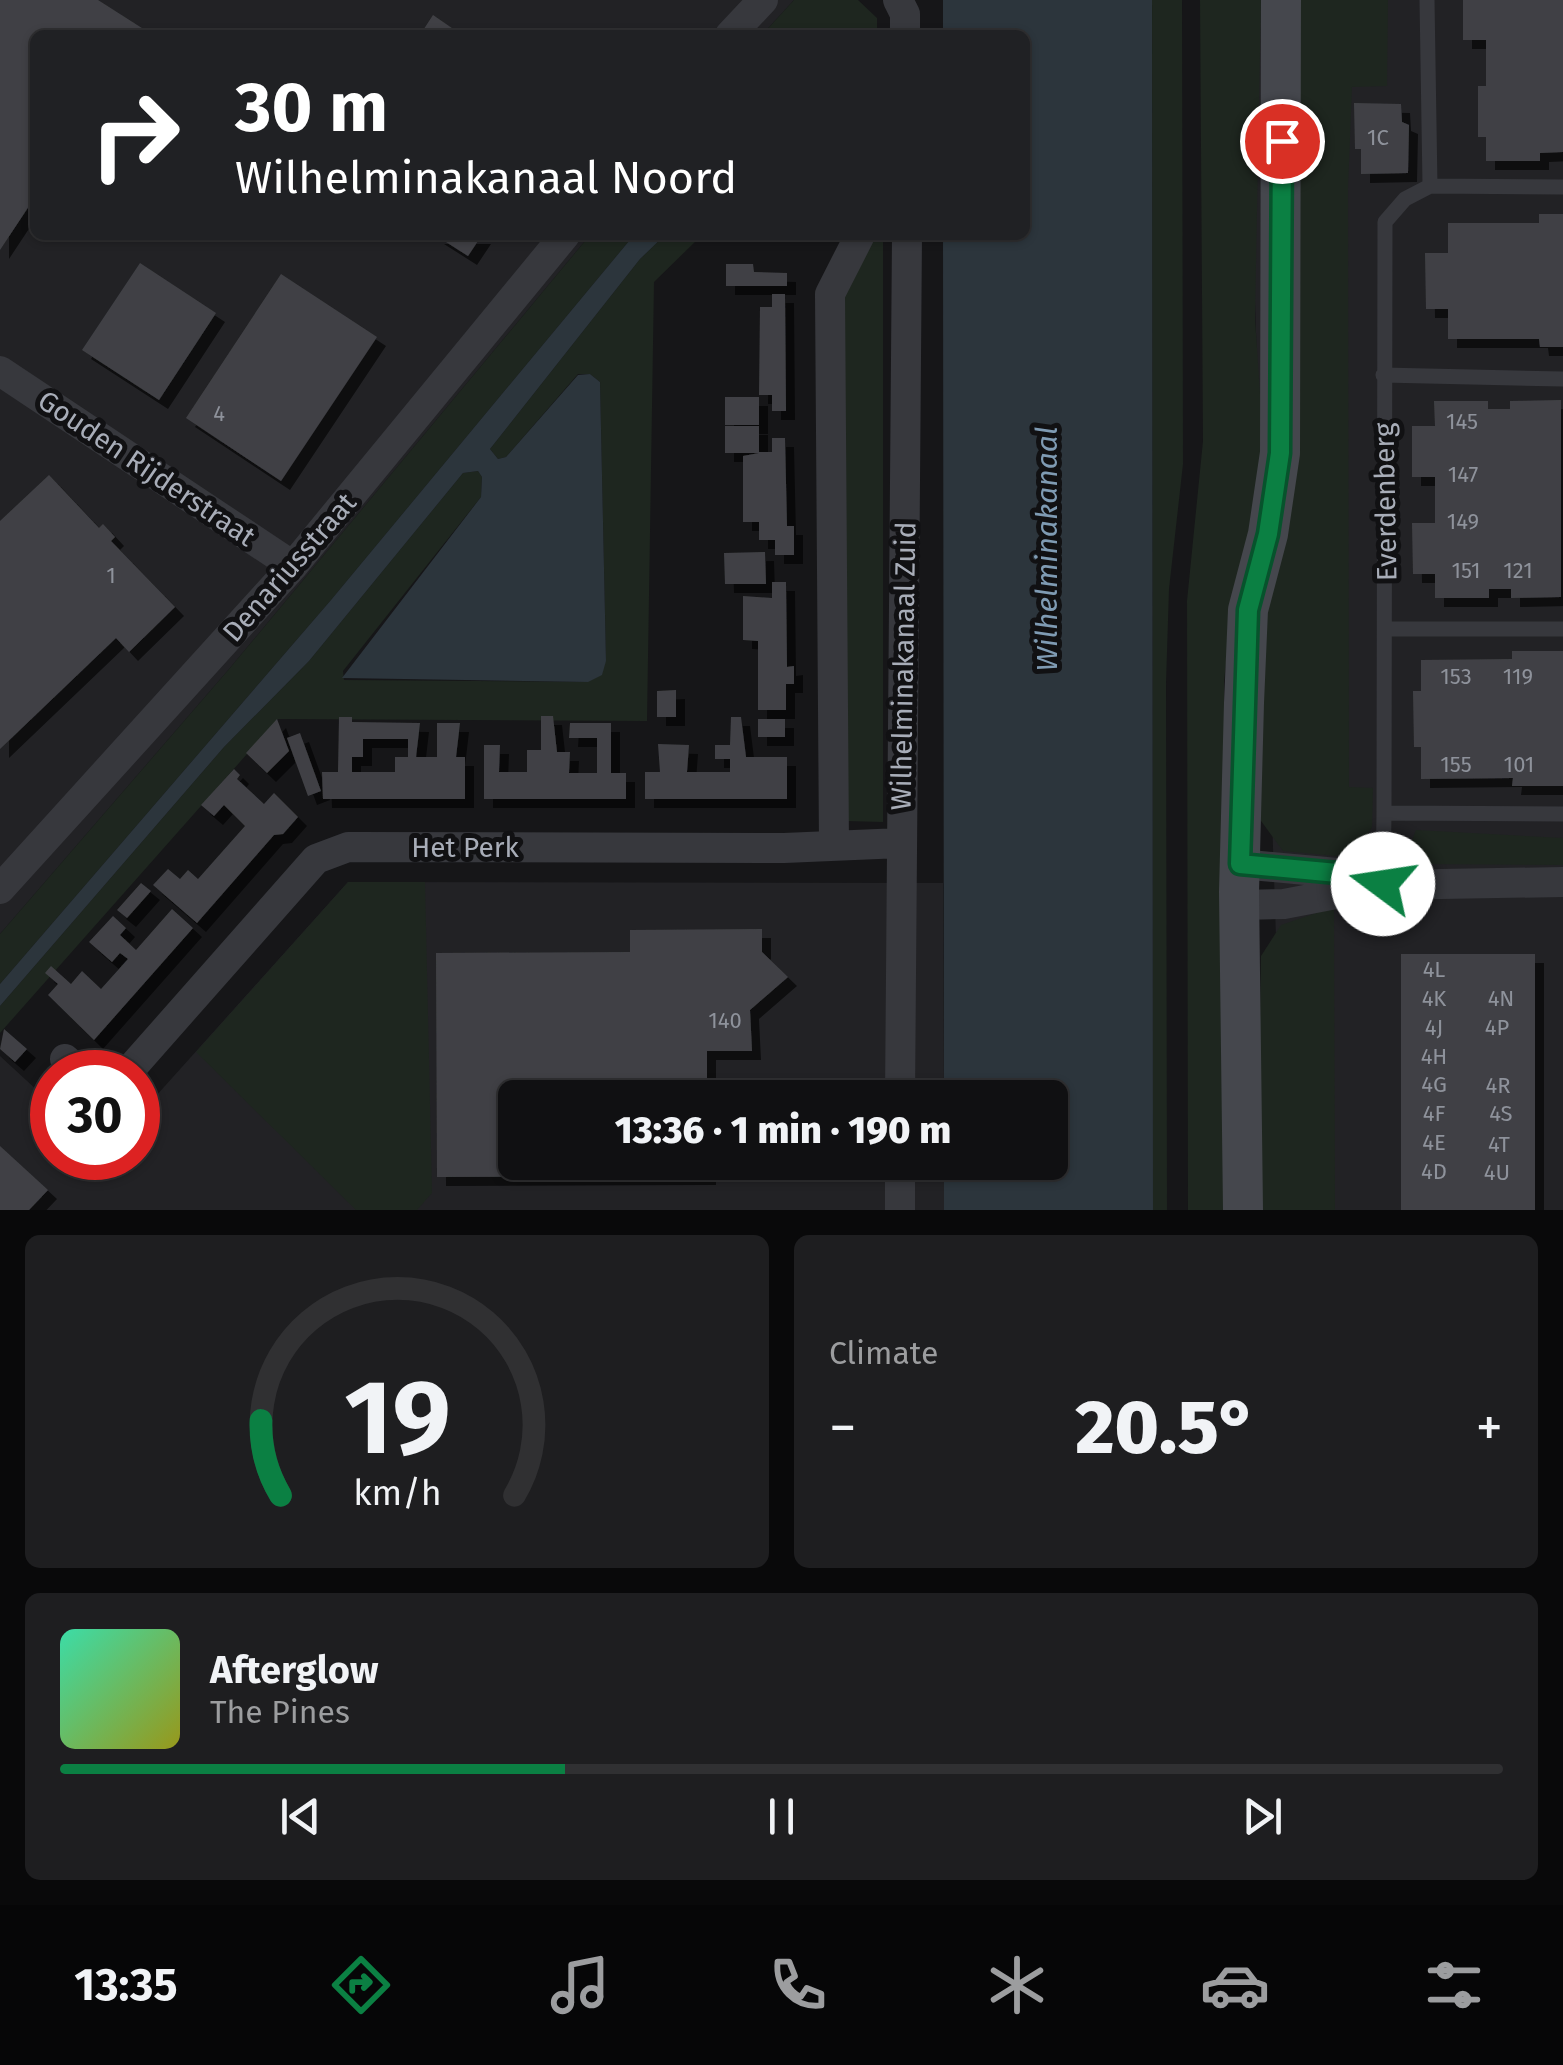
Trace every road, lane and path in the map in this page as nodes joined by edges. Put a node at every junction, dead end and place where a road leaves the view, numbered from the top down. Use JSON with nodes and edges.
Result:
{"nodes":[{"id":1,"x":764,"y":0,"type":"edge"},
{"id":2,"x":898,"y":0,"type":"edge"},
{"id":3,"x":1281,"y":0,"type":"edge"},
{"id":4,"x":1426,"y":0,"type":"edge"},
{"id":5,"x":735,"y":30,"type":"edge"},
{"id":6,"x":905,"y":30,"type":"edge"},
{"id":7,"x":1430,"y":186,"type":"junction"},
{"id":8,"x":1563,"y":187,"type":"edge"},
{"id":9,"x":561,"y":240,"type":"edge"},
{"id":10,"x":857,"y":240,"type":"edge"},
{"id":11,"x":907,"y":240,"type":"edge"},
{"id":12,"x":0,"y":371,"type":"edge"},
{"id":13,"x":1383,"y":374,"type":"junction"},
{"id":14,"x":1563,"y":378,"type":"edge"},
{"id":15,"x":293,"y":566,"type":"junction"},
{"id":16,"x":1386,"y":629,"type":"junction"},
{"id":17,"x":1563,"y":629,"type":"edge"},
{"id":18,"x":1384,"y":813,"type":"junction"},
{"id":19,"x":1563,"y":814,"type":"edge"},
{"id":20,"x":901,"y":843,"type":"junction"},
{"id":21,"x":834,"y":846,"type":"junction"},
{"id":22,"x":1240,"y":864,"type":"junction"},
{"id":23,"x":1563,"y":882,"type":"edge"},
{"id":24,"x":1383,"y":884,"type":"junction"},
{"id":25,"x":0,"y":889,"type":"edge"},
{"id":26,"x":1240,"y":905,"type":"junction"},
{"id":27,"x":147,"y":1050,"type":"edge"},
{"id":28,"x":900,"y":1080,"type":"edge"},
{"id":29,"x":900,"y":1180,"type":"edge"},
{"id":30,"x":900,"y":1210,"type":"edge"},
{"id":31,"x":1243,"y":1210,"type":"edge"}],
"edges":[{"from":1,"to":5,"type":"street"},
{"from":2,"to":6,"type":"street"},
{"from":3,"to":22,"type":"street"},
{"from":4,"to":7,"type":"lane"},
{"from":7,"to":8,"type":"lane"},
{"from":7,"to":13,"type":"lane","name":"Everdenberg"},
{"from":9,"to":15,"type":"street","name":"Denariusstraat"},
{"from":10,"to":21,"type":"street"},
{"from":11,"to":20,"type":"street","name":"Wilhelminakanaal Zuid"},
{"from":12,"to":15,"type":"street","name":"Gouden Rijderstraat"},
{"from":13,"to":14,"type":"lane"},
{"from":13,"to":16,"type":"lane","name":"Everdenberg"},
{"from":15,"to":25,"type":"street","name":"Denariusstraat"},
{"from":16,"to":17,"type":"lane"},
{"from":16,"to":18,"type":"lane","name":"Everdenberg"},
{"from":18,"to":19,"type":"lane"},
{"from":18,"to":24,"type":"lane","name":"Everdenberg"},
{"from":20,"to":21,"type":"street","name":"Het Perk"},
{"from":20,"to":28,"type":"street","name":"Wilhelminakanaal Zuid"},
{"from":21,"to":27,"type":"street","name":"Het Perk"},
{"from":22,"to":24,"type":"street"},
{"from":22,"to":26,"type":"street"},
{"from":23,"to":24,"type":"street"},
{"from":24,"to":26,"type":"street"},
{"from":26,"to":31,"type":"street"},
{"from":29,"to":30,"type":"street"}]}
